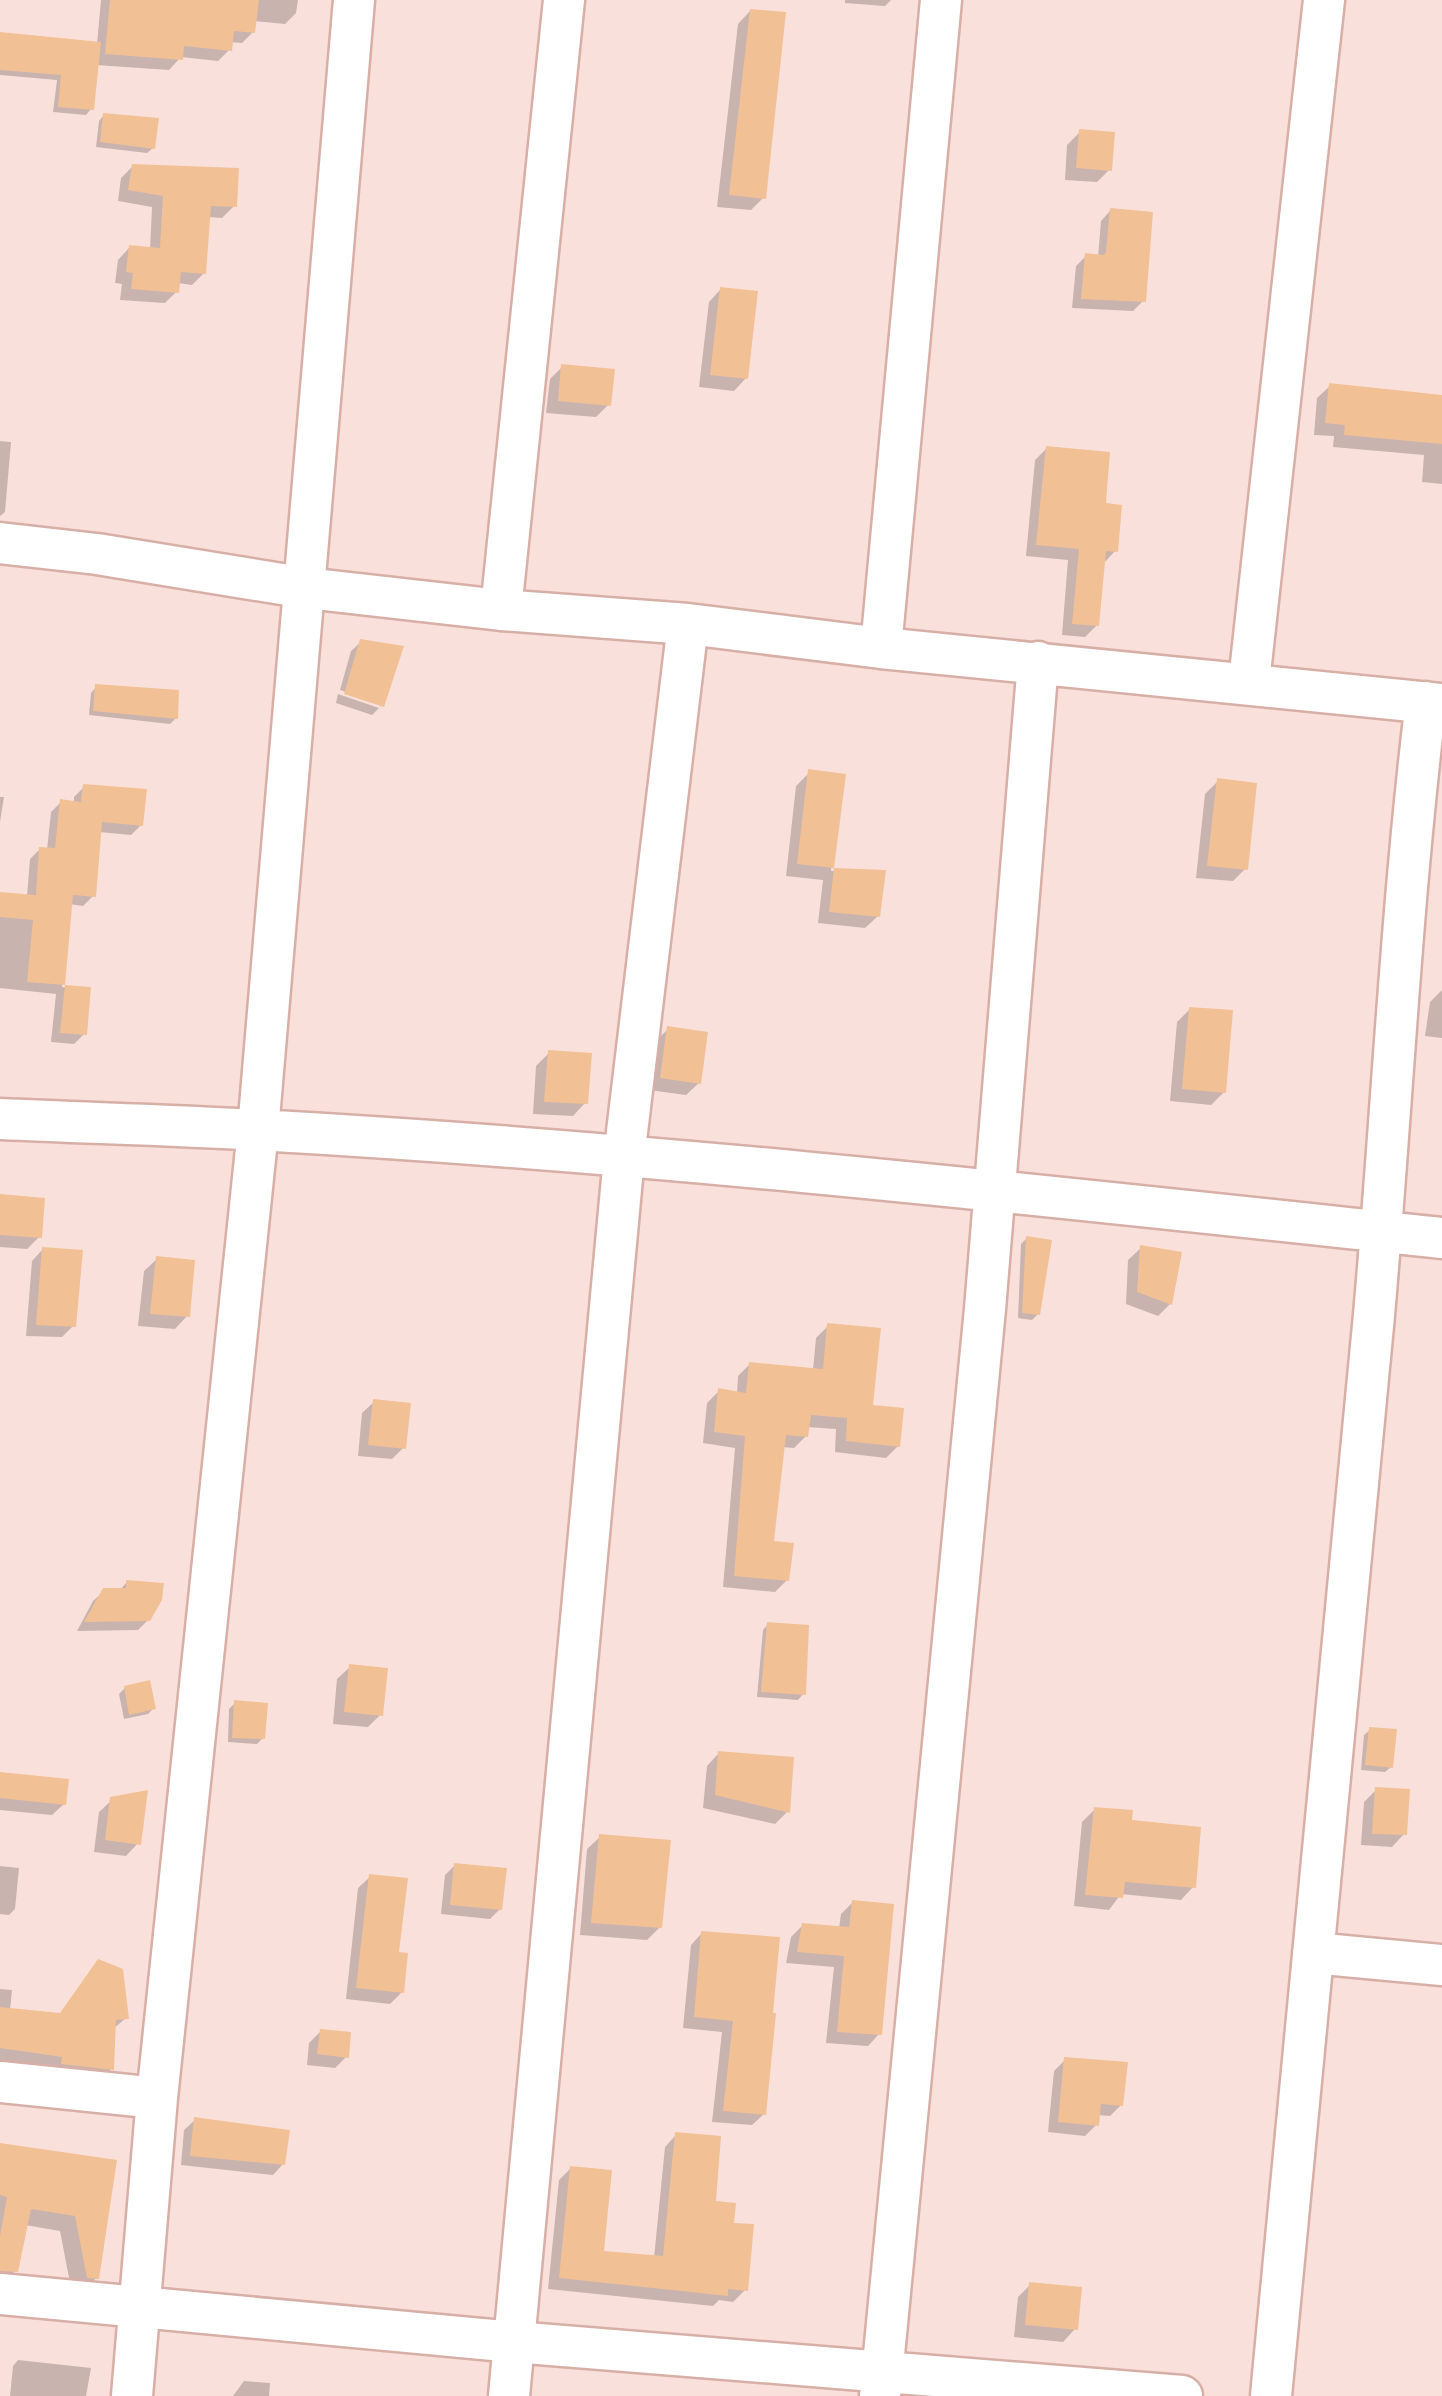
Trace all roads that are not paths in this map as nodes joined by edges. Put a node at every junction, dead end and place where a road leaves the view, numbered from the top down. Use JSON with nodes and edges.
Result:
{"nodes":[{"id":1,"x":354,"y":0,"type":"edge"},
{"id":2,"x":564,"y":0,"type":"edge"},
{"id":3,"x":941,"y":0,"type":"edge"},
{"id":4,"x":1324,"y":0,"type":"edge"},
{"id":5,"x":0,"y":543,"type":"edge"},
{"id":6,"x":306,"y":588,"type":"junction"},
{"id":7,"x":501,"y":610,"type":"junction"},
{"id":8,"x":688,"y":624,"type":"junction"},
{"id":9,"x":881,"y":648,"type":"junction"},
{"id":10,"x":1038,"y":662,"type":"junction"},
{"id":11,"x":1249,"y":682,"type":"junction"},
{"id":12,"x":1434,"y":703,"type":"edge"},
{"id":13,"x":0,"y":1119,"type":"edge"},
{"id":14,"x":258,"y":1130,"type":"junction"},
{"id":15,"x":624,"y":1157,"type":"junction"},
{"id":16,"x":992,"y":1191,"type":"junction"},
{"id":17,"x":1382,"y":1232,"type":"junction"},
{"id":18,"x":1442,"y":1238,"type":"edge"},
{"id":19,"x":1314,"y":1953,"type":"junction"},
{"id":20,"x":1442,"y":1965,"type":"edge"},
{"id":21,"x":0,"y":2082,"type":"edge"},
{"id":22,"x":156,"y":2098,"type":"junction"},
{"id":23,"x":0,"y":2294,"type":"edge"},
{"id":24,"x":140,"y":2307,"type":"junction"},
{"id":25,"x":514,"y":2342,"type":"junction"},
{"id":26,"x":881,"y":2384,"type":"edge"},
{"id":27,"x":132,"y":2396,"type":"edge"},
{"id":28,"x":509,"y":2396,"type":"edge"},
{"id":29,"x":1182,"y":2396,"type":"edge"},
{"id":30,"x":1271,"y":2396,"type":"edge"}],
"edges":[{"from":1,"to":6,"type":"street"},
{"from":2,"to":7,"type":"street"},
{"from":3,"to":9,"type":"street"},
{"from":4,"to":11,"type":"street"},
{"from":5,"to":6,"type":"street"},
{"from":6,"to":7,"type":"street"},
{"from":6,"to":14,"type":"street"},
{"from":7,"to":8,"type":"street"},
{"from":8,"to":9,"type":"street"},
{"from":8,"to":15,"type":"street"},
{"from":9,"to":10,"type":"street"},
{"from":10,"to":11,"type":"street"},
{"from":10,"to":16,"type":"street"},
{"from":11,"to":12,"type":"street"},
{"from":12,"to":17,"type":"street"},
{"from":13,"to":14,"type":"street"},
{"from":14,"to":15,"type":"street"},
{"from":14,"to":22,"type":"street"},
{"from":15,"to":16,"type":"street"},
{"from":15,"to":25,"type":"street"},
{"from":16,"to":17,"type":"street"},
{"from":16,"to":26,"type":"street"},
{"from":17,"to":18,"type":"street"},
{"from":17,"to":19,"type":"street"},
{"from":19,"to":20,"type":"street"},
{"from":19,"to":30,"type":"street"},
{"from":21,"to":22,"type":"street"},
{"from":22,"to":24,"type":"street"},
{"from":23,"to":24,"type":"street"},
{"from":24,"to":25,"type":"street"},
{"from":24,"to":27,"type":"street"},
{"from":25,"to":26,"type":"street"},
{"from":25,"to":28,"type":"street"},
{"from":26,"to":29,"type":"street"}]}
